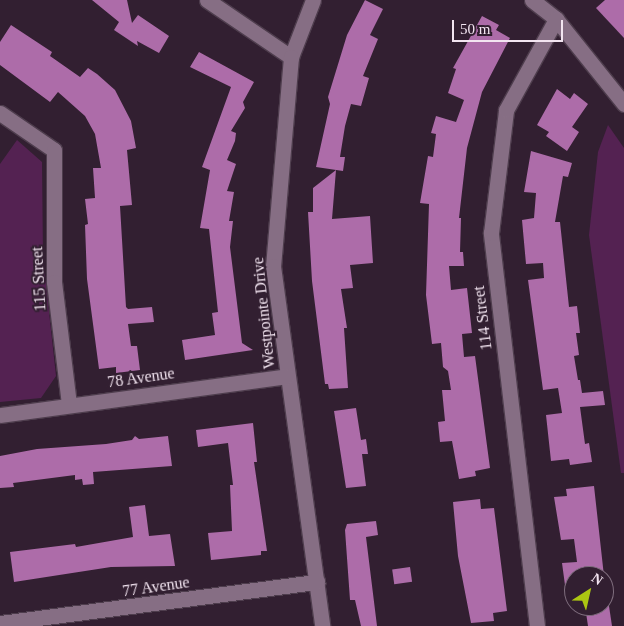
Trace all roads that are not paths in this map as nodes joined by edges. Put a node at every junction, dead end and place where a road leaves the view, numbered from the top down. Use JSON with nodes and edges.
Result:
{"nodes":[{"id":1,"x":207,"y":0,"type":"edge"},
{"id":2,"x":313,"y":0,"type":"edge"},
{"id":3,"x":532,"y":0,"type":"edge"},
{"id":4,"x":556,"y":19,"type":"junction"},
{"id":5,"x":290,"y":58,"type":"junction"},
{"id":6,"x":624,"y":104,"type":"edge"},
{"id":7,"x":0,"y":113,"type":"edge"},
{"id":8,"x":287,"y":376,"type":"junction"},
{"id":9,"x":69,"y":405,"type":"junction"},
{"id":10,"x":0,"y":415,"type":"edge"},
{"id":11,"x":317,"y":582,"type":"junction"},
{"id":12,"x":92,"y":620,"type":"edge"},
{"id":13,"x":0,"y":623,"type":"edge"},
{"id":14,"x":322,"y":626,"type":"edge"},
{"id":15,"x":537,"y":626,"type":"edge"}],
"edges":[{"from":1,"to":5,"type":"street"},
{"from":2,"to":5,"type":"street","name":"Westpointe Drive"},
{"from":3,"to":4,"type":"street"},
{"from":4,"to":6,"type":"street"},
{"from":4,"to":15,"type":"street","name":"114 Street"},
{"from":5,"to":8,"type":"street","name":"Westpointe Drive"},
{"from":7,"to":9,"type":"street","name":"115 Street"},
{"from":8,"to":9,"type":"street","name":"78 Avenue"},
{"from":8,"to":11,"type":"street","name":"Westpointe Drive"},
{"from":9,"to":10,"type":"street","name":"78 Avenue"},
{"from":11,"to":12,"type":"street","name":"77 Avenue"},
{"from":11,"to":14,"type":"street","name":"Westpointe Drive"},
{"from":12,"to":13,"type":"street","name":"77 Avenue"}]}
